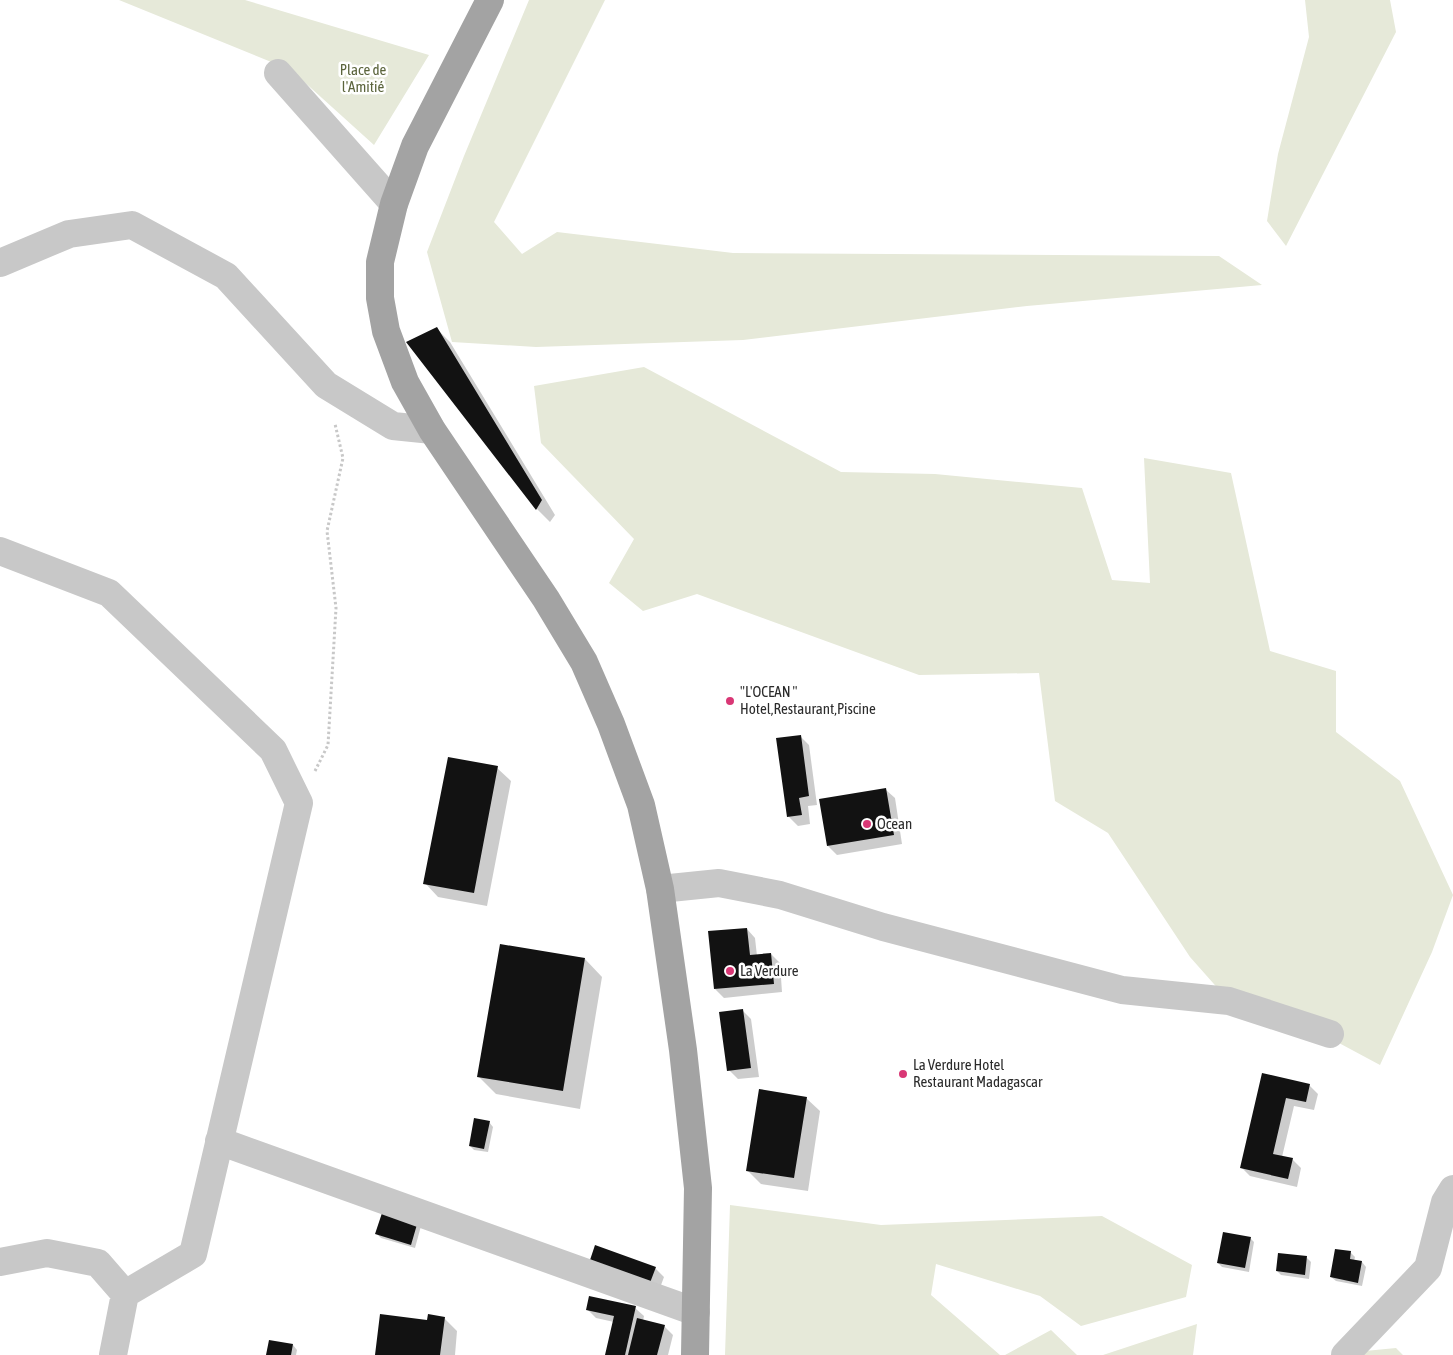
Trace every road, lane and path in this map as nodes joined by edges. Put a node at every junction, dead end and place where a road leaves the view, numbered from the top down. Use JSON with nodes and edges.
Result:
{"nodes":[{"id":1,"x":490,"y":0,"type":"edge"},
{"id":2,"x":278,"y":73,"type":"dead end"},
{"id":3,"x":394,"y":204,"type":"junction"},
{"id":4,"x":0,"y":263,"type":"edge"},
{"id":5,"x":326,"y":384,"type":"junction"},
{"id":6,"x":432,"y":430,"type":"junction"},
{"id":7,"x":0,"y":551,"type":"edge"},
{"id":8,"x":299,"y":803,"type":"junction"},
{"id":9,"x":660,"y":889,"type":"junction"},
{"id":10,"x":1330,"y":1034,"type":"dead end"},
{"id":11,"x":220,"y":1142,"type":"junction"},
{"id":12,"x":1453,"y":1189,"type":"edge"},
{"id":13,"x":0,"y":1262,"type":"edge"},
{"id":14,"x":125,"y":1294,"type":"junction"},
{"id":15,"x":696,"y":1312,"type":"junction"},
{"id":16,"x":114,"y":1355,"type":"edge"},
{"id":17,"x":695,"y":1355,"type":"edge"},
{"id":18,"x":1345,"y":1355,"type":"edge"}],
"edges":[{"from":1,"to":3,"type":"main road"},
{"from":2,"to":3,"type":"street"},
{"from":3,"to":6,"type":"main road"},
{"from":4,"to":5,"type":"street"},
{"from":5,"to":6,"type":"street"},
{"from":5,"to":8,"type":"path"},
{"from":6,"to":9,"type":"main road"},
{"from":7,"to":8,"type":"street"},
{"from":8,"to":11,"type":"street"},
{"from":9,"to":10,"type":"street"},
{"from":9,"to":15,"type":"main road"},
{"from":11,"to":14,"type":"street"},
{"from":11,"to":15,"type":"street"},
{"from":12,"to":18,"type":"street"},
{"from":13,"to":14,"type":"street"},
{"from":14,"to":16,"type":"street"},
{"from":15,"to":17,"type":"main road"}]}
